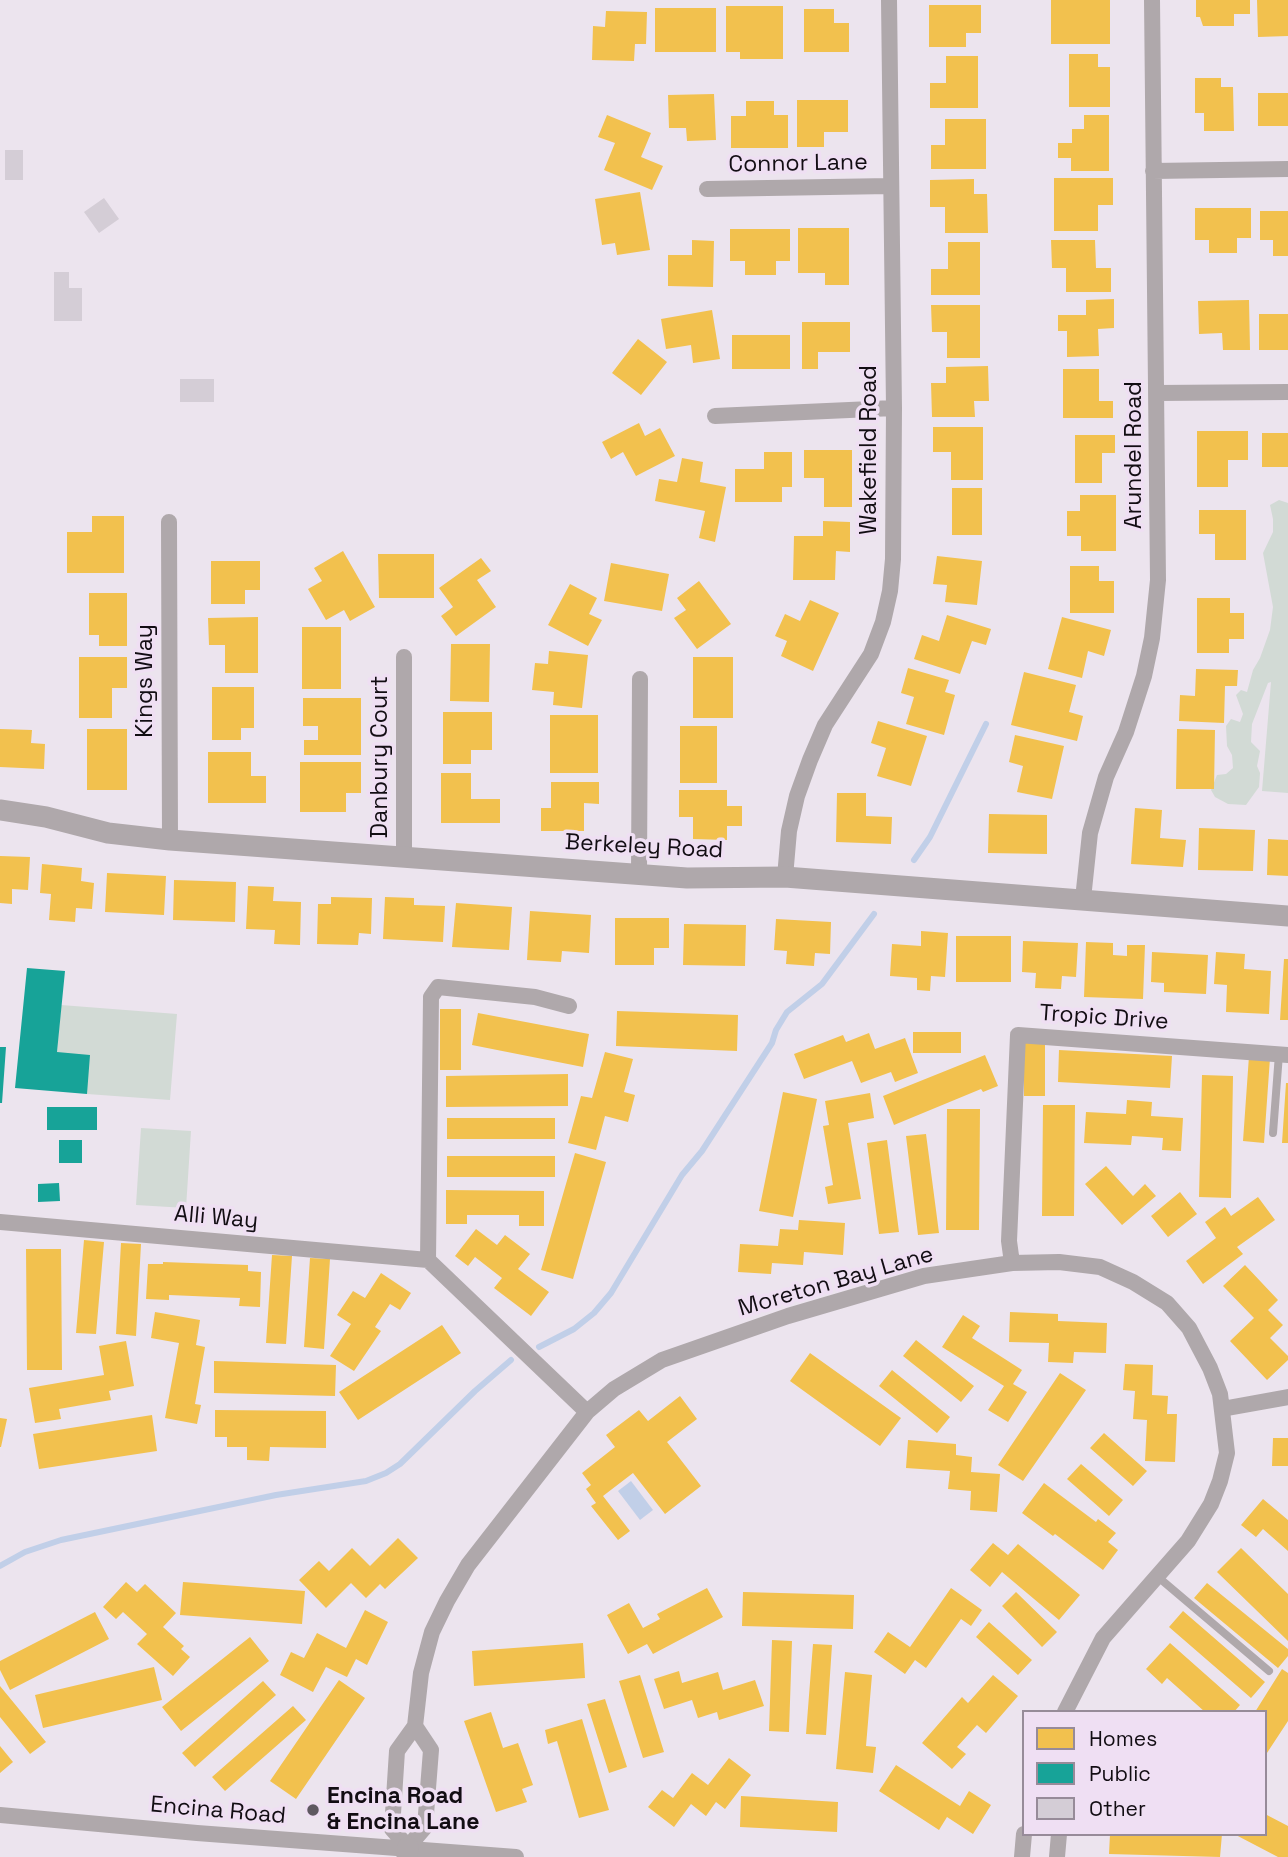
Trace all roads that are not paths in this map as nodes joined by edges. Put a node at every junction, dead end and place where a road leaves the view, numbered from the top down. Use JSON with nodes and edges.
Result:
{"nodes":[{"id":1,"x":888,"y":0,"type":"edge"},
{"id":2,"x":1152,"y":0,"type":"edge"},
{"id":3,"x":1288,"y":169,"type":"edge"},
{"id":4,"x":1153,"y":171,"type":"junction"},
{"id":5,"x":890,"y":186,"type":"junction"},
{"id":6,"x":707,"y":189,"type":"dead end"},
{"id":7,"x":1288,"y":392,"type":"edge"},
{"id":8,"x":1157,"y":393,"type":"junction"},
{"id":9,"x":894,"y":408,"type":"junction"},
{"id":10,"x":715,"y":416,"type":"dead end"},
{"id":11,"x":169,"y":522,"type":"dead end"},
{"id":12,"x":404,"y":657,"type":"dead end"},
{"id":13,"x":640,"y":679,"type":"dead end"},
{"id":14,"x":0,"y":810,"type":"edge"},
{"id":15,"x":170,"y":840,"type":"junction"},
{"id":16,"x":404,"y":857,"type":"junction"},
{"id":17,"x":639,"y":875,"type":"junction"},
{"id":18,"x":785,"y":877,"type":"junction"},
{"id":19,"x":1083,"y":899,"type":"junction"},
{"id":20,"x":1288,"y":916,"type":"edge"},
{"id":21,"x":569,"y":1006,"type":"dead end"},
{"id":22,"x":1283,"y":1054,"type":"edge"},
{"id":23,"x":1273,"y":1133,"type":"dead end"},
{"id":24,"x":0,"y":1222,"type":"edge"},
{"id":25,"x":428,"y":1260,"type":"junction"},
{"id":26,"x":1012,"y":1263,"type":"junction"},
{"id":27,"x":1288,"y":1397,"type":"edge"},
{"id":28,"x":1222,"y":1409,"type":"junction"},
{"id":29,"x":587,"y":1412,"type":"junction"},
{"id":30,"x":1158,"y":1577,"type":"junction"},
{"id":31,"x":1269,"y":1671,"type":"dead end"},
{"id":32,"x":1066,"y":1710,"type":"edge"},
{"id":33,"x":415,"y":1726,"type":"junction"},
{"id":34,"x":0,"y":1815,"type":"edge"},
{"id":35,"x":1024,"y":1836,"type":"edge"},
{"id":36,"x":1059,"y":1836,"type":"edge"},
{"id":37,"x":408,"y":1852,"type":"edge"},
{"id":38,"x":516,"y":1857,"type":"edge"},
{"id":39,"x":1022,"y":1857,"type":"edge"},
{"id":40,"x":1057,"y":1857,"type":"edge"}],
"edges":[{"from":1,"to":5,"type":"street","name":"Wakefield Road"},
{"from":2,"to":4,"type":"street","name":"Arundel Road"},
{"from":3,"to":4,"type":"street"},
{"from":4,"to":8,"type":"street","name":"Arundel Road"},
{"from":5,"to":6,"type":"street","name":"Connor Lane"},
{"from":5,"to":9,"type":"street","name":"Wakefield Road"},
{"from":7,"to":8,"type":"street"},
{"from":8,"to":19,"type":"street","name":"Arundel Road"},
{"from":9,"to":10,"type":"street"},
{"from":9,"to":18,"type":"street","name":"Wakefield Road"},
{"from":11,"to":15,"type":"street","name":"Kings Way"},
{"from":12,"to":16,"type":"street","name":"Danbury Court"},
{"from":13,"to":17,"type":"street"},
{"from":14,"to":15,"type":"street","name":"Berkeley Road"},
{"from":15,"to":16,"type":"street","name":"Berkeley Road"},
{"from":16,"to":17,"type":"street","name":"Berkeley Road"},
{"from":17,"to":18,"type":"street","name":"Berkeley Road"},
{"from":18,"to":19,"type":"street","name":"Berkeley Road"},
{"from":19,"to":20,"type":"street","name":"Berkeley Road"},
{"from":21,"to":25,"type":"street"},
{"from":22,"to":23,"type":"lane"},
{"from":22,"to":26,"type":"street","name":"Tropic Drive"},
{"from":24,"to":25,"type":"street","name":"Alli Way"},
{"from":25,"to":29,"type":"street"},
{"from":26,"to":28,"type":"street","name":"Moreton Bay Lane"},
{"from":26,"to":29,"type":"street","name":"Moreton Bay Lane"},
{"from":27,"to":28,"type":"street"},
{"from":28,"to":30,"type":"street","name":"Moreton Bay Lane"},
{"from":29,"to":33,"type":"street","name":"Moreton Bay Lane"},
{"from":30,"to":31,"type":"lane"},
{"from":30,"to":32,"type":"street","name":"Moreton Bay Lane"},
{"from":33,"to":37,"type":"street"},
{"from":33,"to":37,"type":"street","name":"Moreton Bay Lane"},
{"from":34,"to":37,"type":"street","name":"Encina Road"},
{"from":35,"to":39,"type":"street"},
{"from":36,"to":40,"type":"street"},
{"from":37,"to":38,"type":"street","name":"Encina Road"}]}
